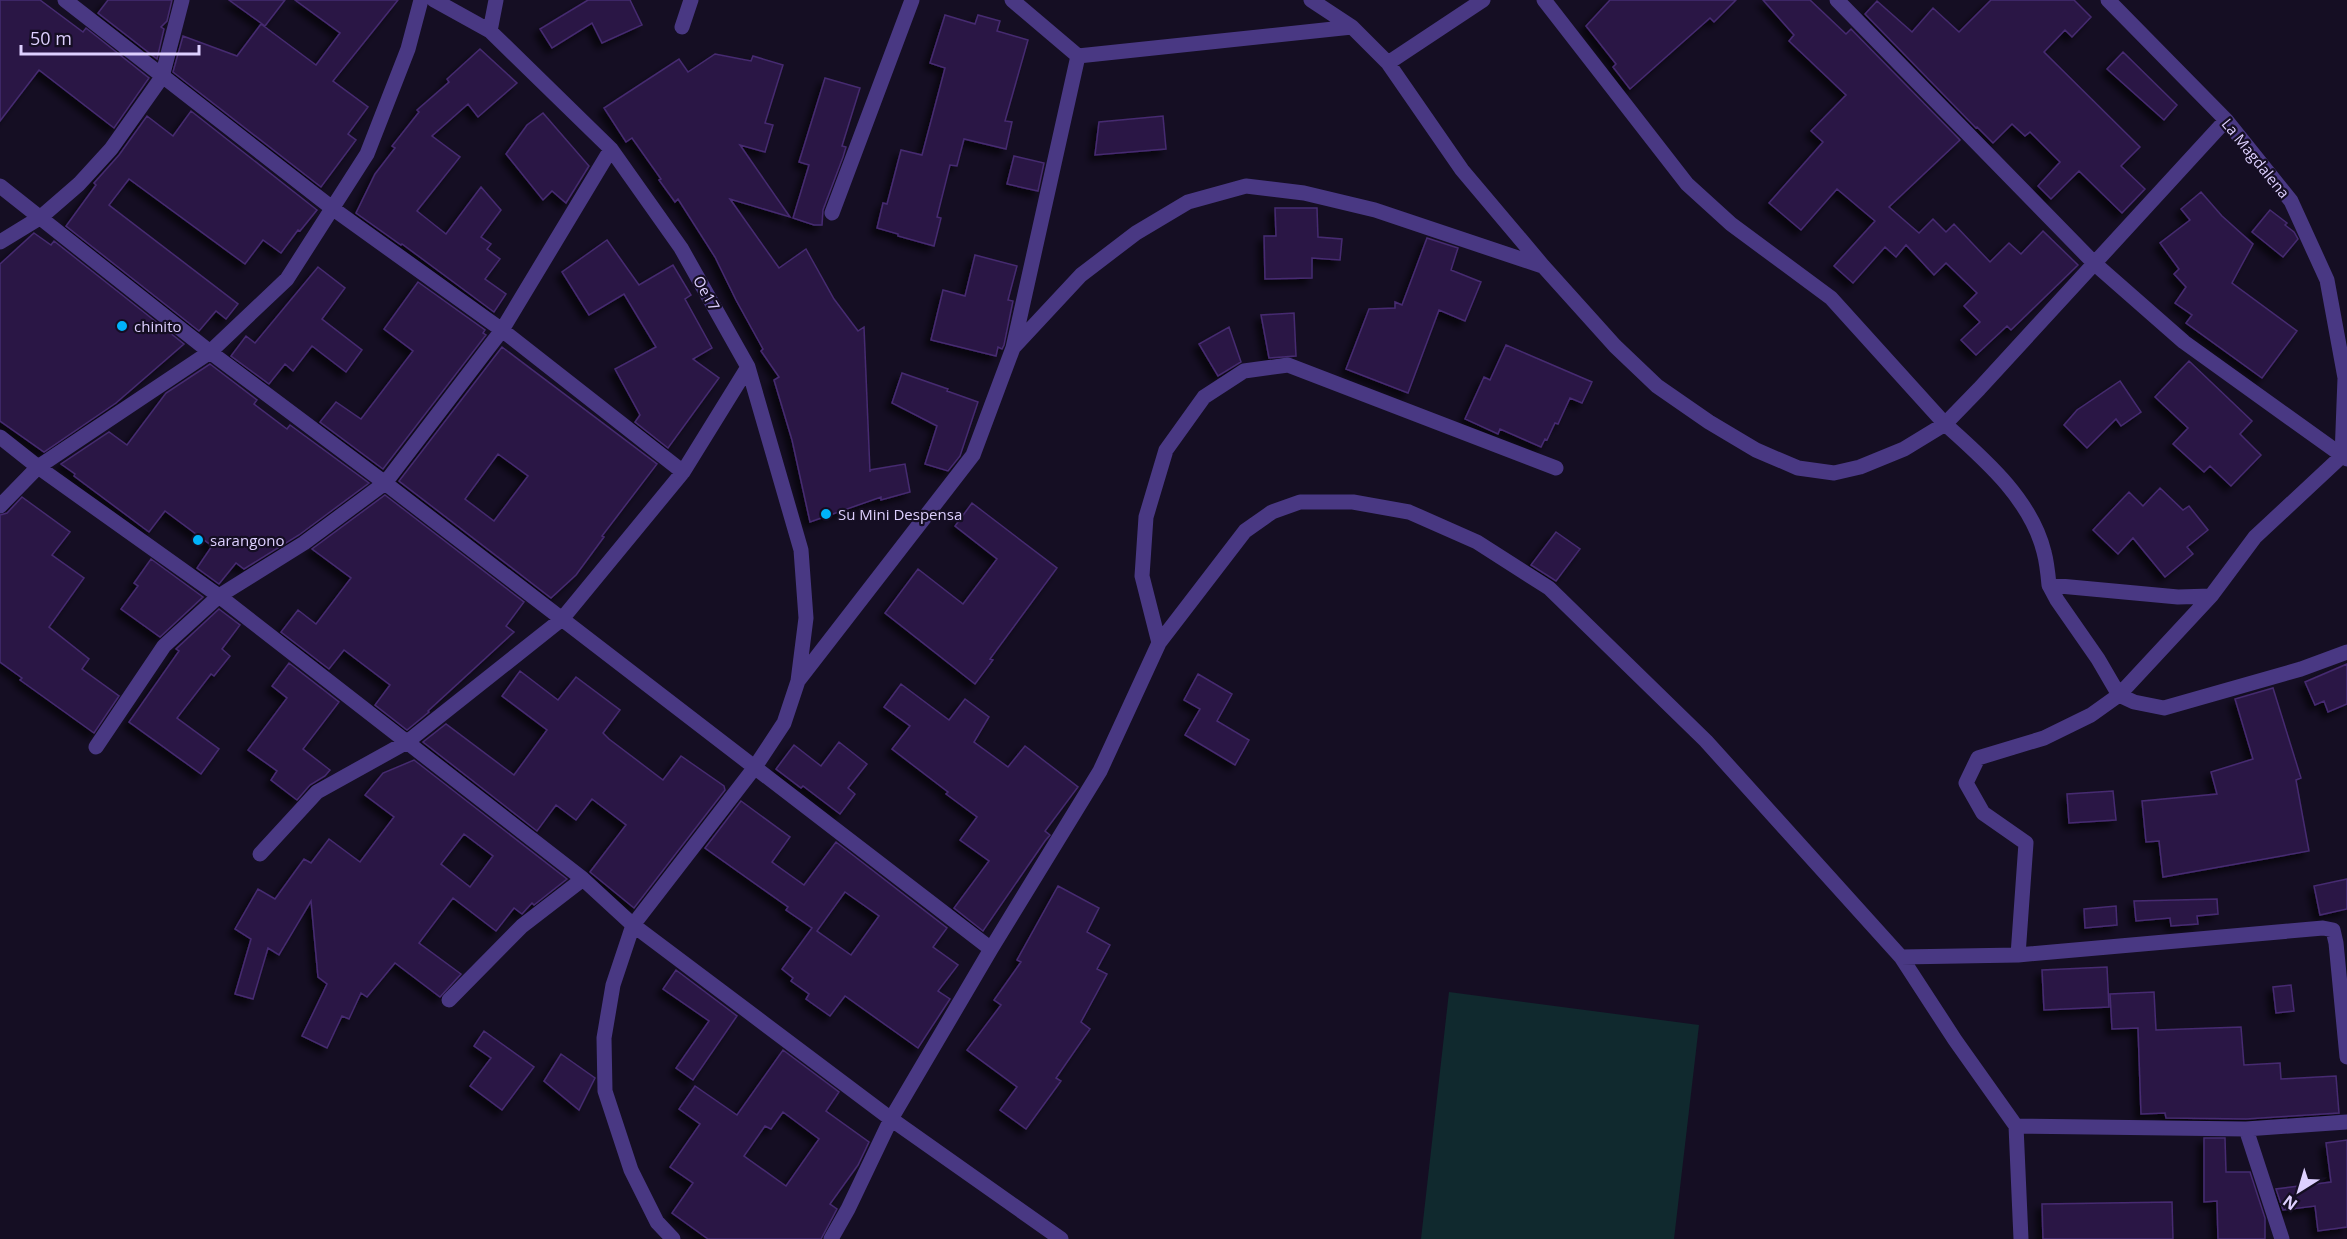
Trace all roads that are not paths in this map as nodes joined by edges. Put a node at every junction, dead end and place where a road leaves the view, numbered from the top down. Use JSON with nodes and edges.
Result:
{"nodes":[{"id":1,"x":65,"y":0,"type":"edge"},
{"id":2,"x":182,"y":0,"type":"edge"},
{"id":3,"x":421,"y":0,"type":"edge"},
{"id":4,"x":434,"y":0,"type":"edge"},
{"id":5,"x":496,"y":0,"type":"edge"},
{"id":6,"x":691,"y":0,"type":"edge"},
{"id":7,"x":912,"y":0,"type":"edge"},
{"id":8,"x":1012,"y":0,"type":"edge"},
{"id":9,"x":1311,"y":0,"type":"edge"},
{"id":10,"x":1483,"y":0,"type":"edge"},
{"id":11,"x":1544,"y":0,"type":"edge"},
{"id":12,"x":1837,"y":0,"type":"edge"},
{"id":13,"x":2108,"y":0,"type":"edge"},
{"id":14,"x":682,"y":27,"type":"dead end"},
{"id":15,"x":1352,"y":27,"type":"junction"},
{"id":16,"x":490,"y":31,"type":"junction"},
{"id":17,"x":1078,"y":56,"type":"junction"},
{"id":18,"x":1388,"y":63,"type":"junction"},
{"id":19,"x":162,"y":76,"type":"junction"},
{"id":20,"x":2226,"y":120,"type":"junction"},
{"id":21,"x":611,"y":149,"type":"junction"},
{"id":22,"x":0,"y":186,"type":"edge"},
{"id":23,"x":332,"y":208,"type":"junction"},
{"id":24,"x":832,"y":213,"type":"dead end"},
{"id":25,"x":41,"y":217,"type":"junction"},
{"id":26,"x":0,"y":242,"type":"edge"},
{"id":27,"x":2094,"y":263,"type":"junction"},
{"id":28,"x":1543,"y":266,"type":"junction"},
{"id":29,"x":502,"y":330,"type":"junction"},
{"id":30,"x":1013,"y":348,"type":"junction"},
{"id":31,"x":210,"y":352,"type":"junction"},
{"id":32,"x":748,"y":367,"type":"junction"},
{"id":33,"x":1945,"y":424,"type":"junction"},
{"id":34,"x":0,"y":437,"type":"edge"},
{"id":35,"x":2345,"y":458,"type":"edge"},
{"id":36,"x":38,"y":467,"type":"junction"},
{"id":37,"x":1556,"y":468,"type":"dead end"},
{"id":38,"x":683,"y":472,"type":"junction"},
{"id":39,"x":385,"y":483,"type":"junction"},
{"id":40,"x":0,"y":506,"type":"edge"},
{"id":41,"x":2049,"y":585,"type":"junction"},
{"id":42,"x":219,"y":596,"type":"junction"},
{"id":43,"x":2211,"y":596,"type":"junction"},
{"id":44,"x":562,"y":619,"type":"junction"},
{"id":45,"x":1159,"y":643,"type":"junction"},
{"id":46,"x":2347,"y":652,"type":"edge"},
{"id":47,"x":798,"y":681,"type":"junction"},
{"id":48,"x":2119,"y":695,"type":"junction"},
{"id":49,"x":407,"y":742,"type":"junction"},
{"id":50,"x":96,"y":747,"type":"dead end"},
{"id":51,"x":755,"y":767,"type":"junction"},
{"id":52,"x":260,"y":854,"type":"dead end"},
{"id":53,"x":583,"y":879,"type":"junction"},
{"id":54,"x":633,"y":925,"type":"junction"},
{"id":55,"x":991,"y":949,"type":"junction"},
{"id":56,"x":2018,"y":955,"type":"junction"},
{"id":57,"x":1901,"y":957,"type":"junction"},
{"id":58,"x":449,"y":1000,"type":"dead end"},
{"id":59,"x":2347,"y":1056,"type":"edge"},
{"id":60,"x":891,"y":1119,"type":"junction"},
{"id":61,"x":2347,"y":1122,"type":"edge"},
{"id":62,"x":2016,"y":1126,"type":"junction"},
{"id":63,"x":2246,"y":1129,"type":"junction"},
{"id":64,"x":674,"y":1239,"type":"edge"},
{"id":65,"x":831,"y":1239,"type":"edge"},
{"id":66,"x":1061,"y":1239,"type":"edge"},
{"id":67,"x":2021,"y":1239,"type":"edge"},
{"id":68,"x":2282,"y":1239,"type":"edge"}],
"edges":[{"from":1,"to":19,"type":"street"},
{"from":2,"to":19,"type":"street"},
{"from":3,"to":23,"type":"street"},
{"from":4,"to":16,"type":"street","name":"Oe17"},
{"from":5,"to":16,"type":"street"},
{"from":6,"to":14,"type":"street"},
{"from":7,"to":24,"type":"street"},
{"from":8,"to":17,"type":"street"},
{"from":9,"to":15,"type":"street"},
{"from":10,"to":18,"type":"street"},
{"from":11,"to":33,"type":"street"},
{"from":12,"to":27,"type":"street"},
{"from":13,"to":20,"type":"street","name":"La Magdalena"},
{"from":15,"to":17,"type":"street"},
{"from":15,"to":18,"type":"street"},
{"from":16,"to":21,"type":"street","name":"Oe17"},
{"from":17,"to":30,"type":"street"},
{"from":18,"to":28,"type":"street"},
{"from":19,"to":23,"type":"street"},
{"from":19,"to":25,"type":"street"},
{"from":20,"to":27,"type":"street"},
{"from":20,"to":35,"type":"street","name":"La Magdalena"},
{"from":21,"to":29,"type":"street"},
{"from":21,"to":32,"type":"street","name":"Oe17"},
{"from":22,"to":25,"type":"street"},
{"from":23,"to":29,"type":"street"},
{"from":23,"to":31,"type":"street"},
{"from":25,"to":26,"type":"street"},
{"from":25,"to":31,"type":"street"},
{"from":27,"to":33,"type":"street"},
{"from":27,"to":35,"type":"street"},
{"from":28,"to":30,"type":"street"},
{"from":28,"to":33,"type":"street"},
{"from":29,"to":38,"type":"street"},
{"from":29,"to":39,"type":"street"},
{"from":30,"to":47,"type":"street"},
{"from":31,"to":36,"type":"street"},
{"from":31,"to":39,"type":"street"},
{"from":32,"to":38,"type":"street"},
{"from":32,"to":47,"type":"street","name":"Oe17"},
{"from":33,"to":41,"type":"street"},
{"from":34,"to":36,"type":"street"},
{"from":35,"to":43,"type":"street"},
{"from":36,"to":40,"type":"street"},
{"from":36,"to":42,"type":"street"},
{"from":37,"to":45,"type":"street"},
{"from":38,"to":44,"type":"street"},
{"from":39,"to":42,"type":"street"},
{"from":39,"to":44,"type":"street"},
{"from":41,"to":43,"type":"street"},
{"from":41,"to":48,"type":"street"},
{"from":42,"to":49,"type":"street"},
{"from":42,"to":50,"type":"street"},
{"from":43,"to":48,"type":"street"},
{"from":44,"to":49,"type":"street"},
{"from":44,"to":51,"type":"street"},
{"from":45,"to":55,"type":"street"},
{"from":45,"to":57,"type":"street"},
{"from":46,"to":48,"type":"street"},
{"from":47,"to":51,"type":"street"},
{"from":48,"to":56,"type":"street"},
{"from":49,"to":52,"type":"street"},
{"from":49,"to":53,"type":"street"},
{"from":51,"to":54,"type":"street"},
{"from":51,"to":55,"type":"street"},
{"from":53,"to":54,"type":"street"},
{"from":53,"to":58,"type":"street"},
{"from":54,"to":60,"type":"street"},
{"from":54,"to":64,"type":"street"},
{"from":55,"to":60,"type":"street"},
{"from":56,"to":57,"type":"street"},
{"from":56,"to":59,"type":"street"},
{"from":57,"to":62,"type":"street"},
{"from":60,"to":65,"type":"street"},
{"from":60,"to":66,"type":"street"},
{"from":61,"to":63,"type":"street"},
{"from":62,"to":63,"type":"street"},
{"from":62,"to":67,"type":"street"},
{"from":63,"to":68,"type":"street"}]}
